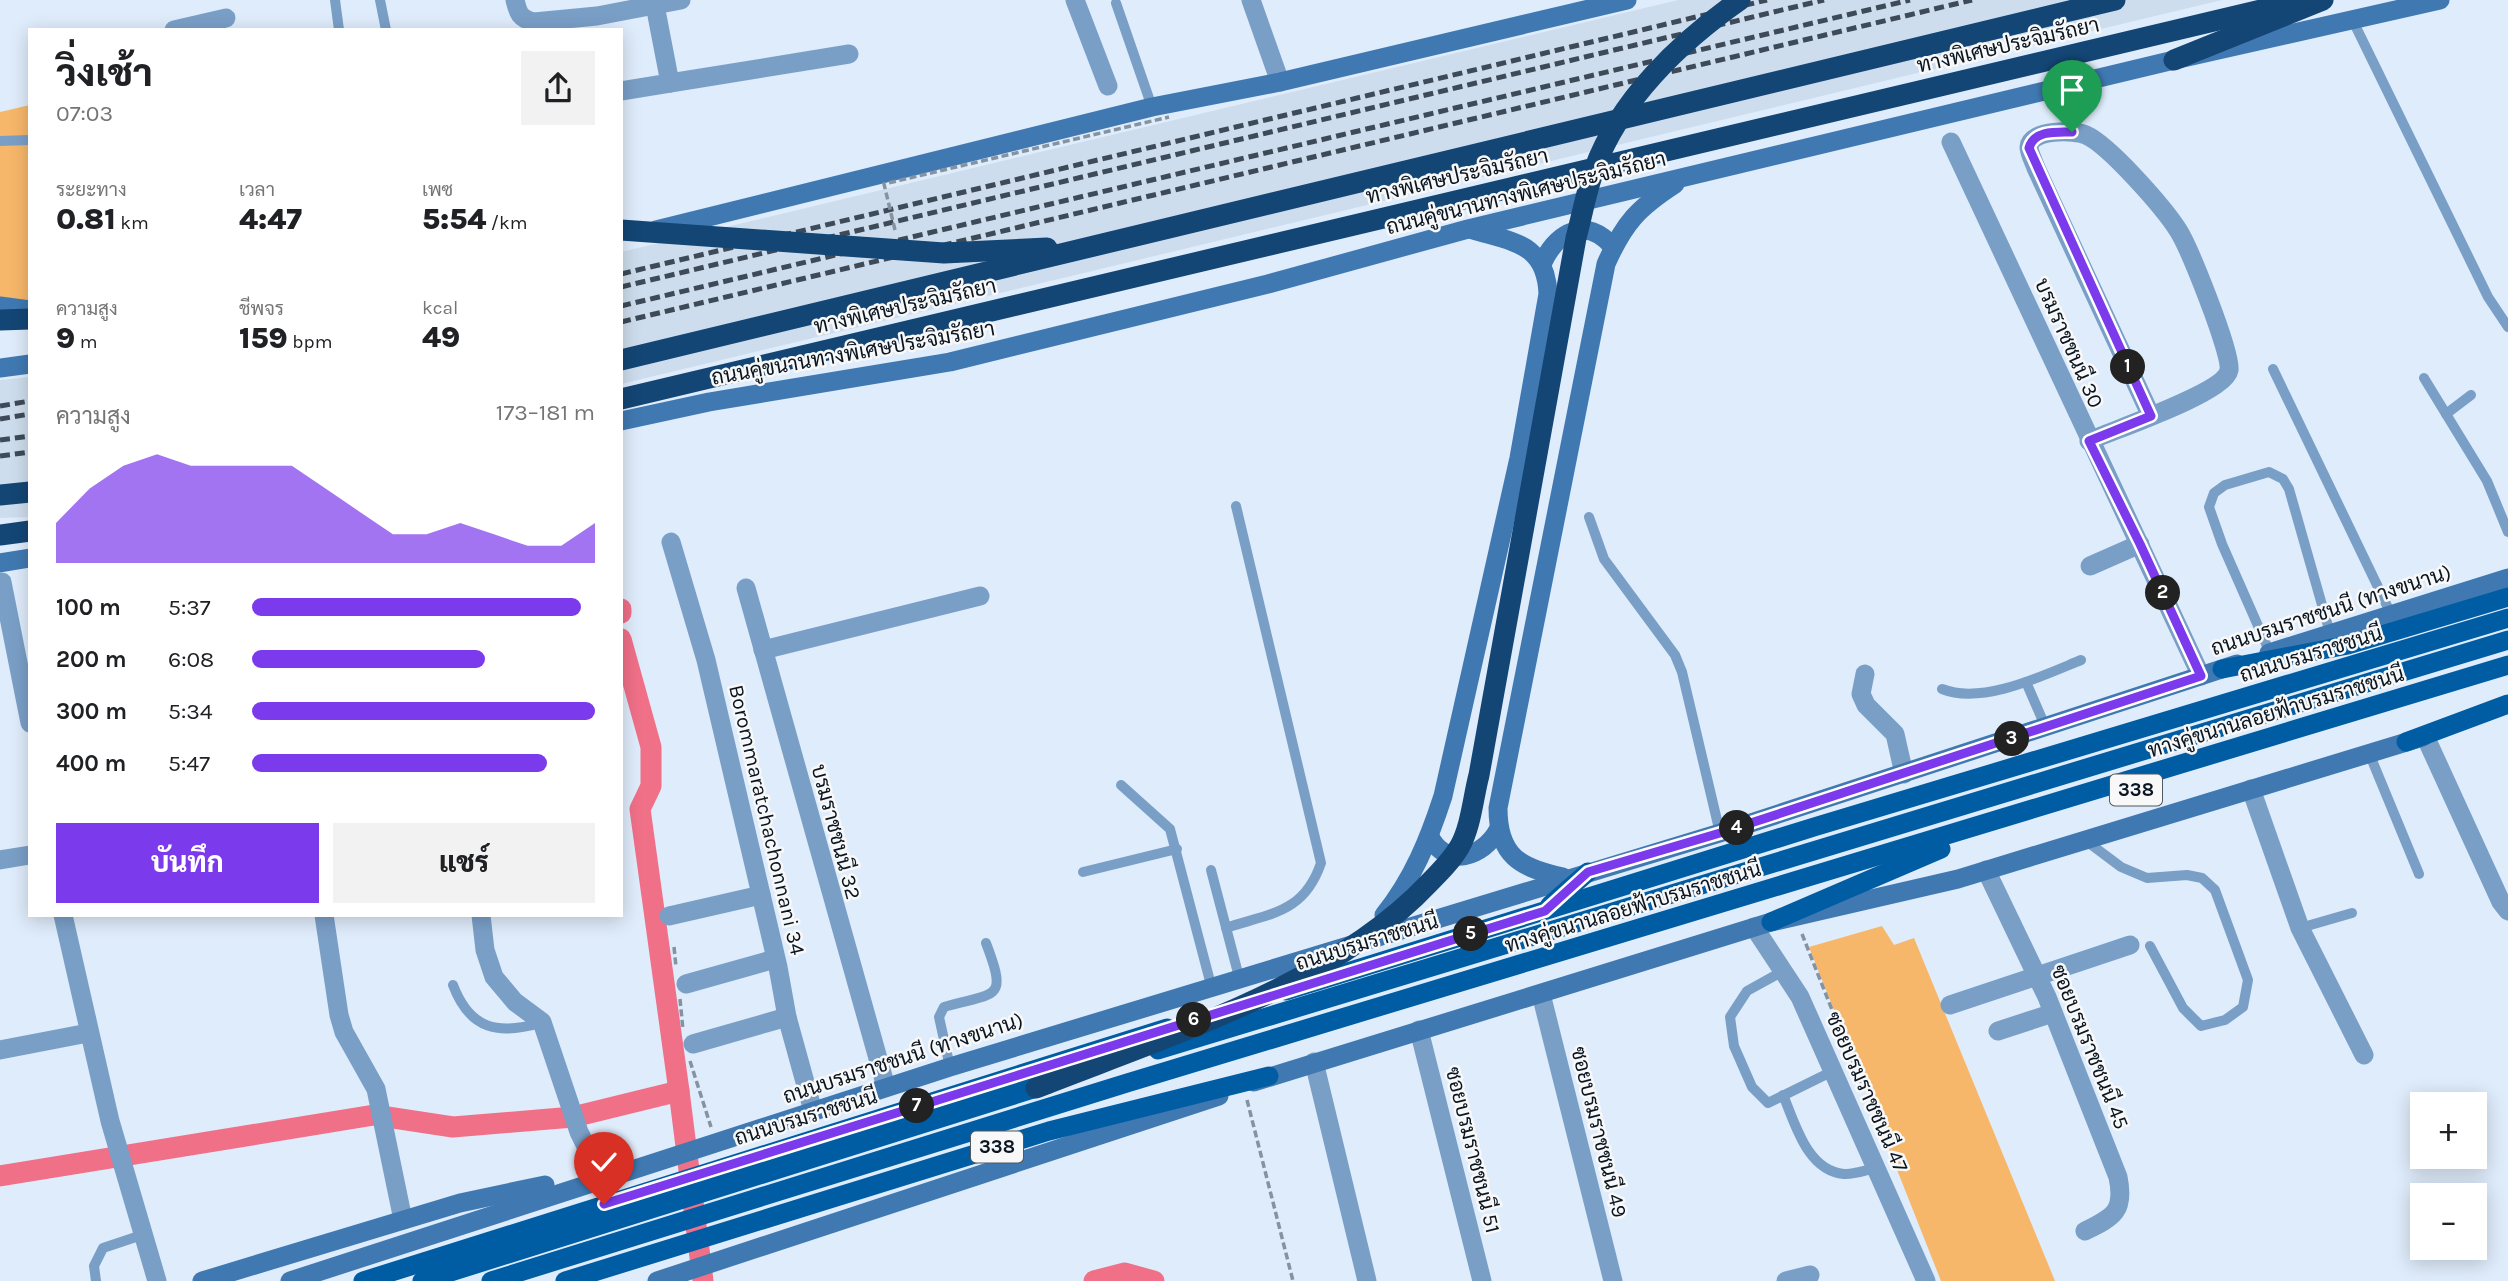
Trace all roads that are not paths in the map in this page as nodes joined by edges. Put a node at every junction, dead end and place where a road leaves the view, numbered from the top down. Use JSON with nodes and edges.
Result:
{"nodes":[{"id":1,"x":335,"y":0,"type":"edge"},
{"id":2,"x":380,"y":0,"type":"edge"},
{"id":3,"x":514,"y":0,"type":"edge"},
{"id":4,"x":681,"y":0,"type":"edge"},
{"id":5,"x":1075,"y":0,"type":"edge"},
{"id":6,"x":1251,"y":0,"type":"edge"},
{"id":7,"x":1626,"y":0,"type":"edge"},
{"id":8,"x":1740,"y":0,"type":"edge"},
{"id":9,"x":2115,"y":0,"type":"edge"},
{"id":10,"x":2303,"y":0,"type":"edge"},
{"id":11,"x":2323,"y":0,"type":"edge"},
{"id":12,"x":2440,"y":0,"type":"edge"},
{"id":13,"x":654,"y":2,"type":"edge"},
{"id":14,"x":1116,"y":3,"type":"dead end"},
{"id":15,"x":226,"y":16,"type":"edge"},
{"id":16,"x":2353,"y":21,"type":"junction"},
{"id":17,"x":181,"y":28,"type":"edge"},
{"id":18,"x":339,"y":28,"type":"edge"},
{"id":19,"x":386,"y":28,"type":"edge"},
{"id":20,"x":849,"y":54,"type":"dead end"},
{"id":21,"x":2174,"y":60,"type":"junction"},
{"id":22,"x":1280,"y":82,"type":"junction"},
{"id":23,"x":670,"y":83,"type":"junction"},
{"id":24,"x":1108,"y":86,"type":"dead end"},
{"id":25,"x":623,"y":90,"type":"edge"},
{"id":26,"x":1152,"y":107,"type":"junction"},
{"id":27,"x":28,"y":140,"type":"edge"},
{"id":28,"x":0,"y":141,"type":"edge"},
{"id":29,"x":1951,"y":142,"type":"dead end"},
{"id":30,"x":1686,"y":177,"type":"junction"},
{"id":31,"x":623,"y":229,"type":"edge"},
{"id":32,"x":1468,"y":229,"type":"junction"},
{"id":33,"x":623,"y":239,"type":"edge"},
{"id":34,"x":1126,"y":240,"type":"junction"},
{"id":35,"x":1614,"y":247,"type":"junction"},
{"id":36,"x":1542,"y":264,"type":"junction"},
{"id":37,"x":0,"y":306,"type":"edge"},
{"id":38,"x":28,"y":310,"type":"edge"},
{"id":39,"x":28,"y":319,"type":"edge"},
{"id":40,"x":0,"y":320,"type":"edge"},
{"id":41,"x":2508,"y":327,"type":"edge"},
{"id":42,"x":623,"y":360,"type":"edge"},
{"id":43,"x":28,"y":364,"type":"edge"},
{"id":44,"x":0,"y":368,"type":"edge"},
{"id":45,"x":2273,"y":369,"type":"dead end"},
{"id":46,"x":2424,"y":378,"type":"dead end"},
{"id":47,"x":2471,"y":395,"type":"dead end"},
{"id":48,"x":623,"y":399,"type":"edge"},
{"id":49,"x":2446,"y":414,"type":"junction"},
{"id":50,"x":2151,"y":416,"type":"junction"},
{"id":51,"x":623,"y":421,"type":"edge"},
{"id":52,"x":2089,"y":441,"type":"junction"},
{"id":53,"x":28,"y":492,"type":"edge"},
{"id":54,"x":0,"y":495,"type":"edge"},
{"id":55,"x":1236,"y":506,"type":"dead end"},
{"id":56,"x":1589,"y":517,"type":"dead end"},
{"id":57,"x":28,"y":531,"type":"edge"},
{"id":58,"x":2508,"y":532,"type":"edge"},
{"id":59,"x":0,"y":536,"type":"edge"},
{"id":60,"x":671,"y":542,"type":"dead end"},
{"id":61,"x":2140,"y":544,"type":"junction"},
{"id":62,"x":28,"y":559,"type":"edge"},
{"id":63,"x":2090,"y":566,"type":"dead end"},
{"id":64,"x":1,"y":572,"type":"edge"},
{"id":65,"x":2508,"y":578,"type":"edge"},
{"id":66,"x":746,"y":588,"type":"dead end"},
{"id":67,"x":980,"y":596,"type":"dead end"},
{"id":68,"x":2508,"y":597,"type":"edge"},
{"id":69,"x":2391,"y":614,"type":"junction"},
{"id":70,"x":2508,"y":618,"type":"edge"},
{"id":71,"x":2330,"y":634,"type":"junction"},
{"id":72,"x":2508,"y":640,"type":"edge"},
{"id":73,"x":763,"y":650,"type":"junction"},
{"id":74,"x":2270,"y":653,"type":"junction"},
{"id":75,"x":2081,"y":660,"type":"dead end"},
{"id":76,"x":2508,"y":665,"type":"edge"},
{"id":77,"x":2222,"y":669,"type":"junction"},
{"id":78,"x":9,"y":673,"type":"edge"},
{"id":79,"x":1865,"y":674,"type":"dead end"},
{"id":80,"x":2201,"y":676,"type":"junction"},
{"id":81,"x":2508,"y":676,"type":"edge"},
{"id":82,"x":2026,"y":682,"type":"junction"},
{"id":83,"x":1942,"y":689,"type":"dead end"},
{"id":84,"x":2508,"y":704,"type":"edge"},
{"id":85,"x":2508,"y":713,"type":"edge"},
{"id":86,"x":28,"y":718,"type":"edge"},
{"id":87,"x":2046,"y":728,"type":"junction"},
{"id":88,"x":2425,"y":737,"type":"junction"},
{"id":89,"x":2406,"y":742,"type":"junction"},
{"id":90,"x":2369,"y":753,"type":"junction"},
{"id":91,"x":1903,"y":774,"type":"junction"},
{"id":92,"x":1121,"y":785,"type":"dead end"},
{"id":93,"x":2251,"y":789,"type":"junction"},
{"id":94,"x":1498,"y":830,"type":"junction"},
{"id":95,"x":1720,"y":833,"type":"junction"},
{"id":96,"x":1430,"y":837,"type":"junction"},
{"id":97,"x":2085,"y":840,"type":"junction"},
{"id":98,"x":1177,"y":849,"type":"junction"},
{"id":99,"x":28,"y":855,"type":"edge"},
{"id":100,"x":0,"y":860,"type":"edge"},
{"id":101,"x":1211,"y":870,"type":"dead end"},
{"id":102,"x":1986,"y":870,"type":"junction"},
{"id":103,"x":1083,"y":872,"type":"dead end"},
{"id":104,"x":1588,"y":872,"type":"junction"},
{"id":105,"x":2419,"y":874,"type":"dead end"},
{"id":106,"x":1568,"y":878,"type":"junction"},
{"id":107,"x":761,"y":895,"type":"junction"},
{"id":108,"x":1545,"y":911,"type":"junction"},
{"id":109,"x":2508,"y":911,"type":"edge"},
{"id":110,"x":2352,"y":913,"type":"dead end"},
{"id":111,"x":668,"y":916,"type":"dead end"},
{"id":112,"x":63,"y":917,"type":"edge"},
{"id":113,"x":324,"y":917,"type":"edge"},
{"id":114,"x":481,"y":917,"type":"edge"},
{"id":115,"x":1762,"y":925,"type":"junction"},
{"id":116,"x":1226,"y":928,"type":"junction"},
{"id":117,"x":2300,"y":928,"type":"junction"},
{"id":118,"x":1367,"y":938,"type":"junction"},
{"id":119,"x":986,"y":943,"type":"dead end"},
{"id":120,"x":2130,"y":945,"type":"dead end"},
{"id":121,"x":2150,"y":946,"type":"dead end"},
{"id":122,"x":775,"y":959,"type":"junction"},
{"id":123,"x":1783,"y":971,"type":"junction"},
{"id":124,"x":2036,"y":974,"type":"junction"},
{"id":125,"x":1239,"y":978,"type":"junction"},
{"id":126,"x":686,"y":984,"type":"dead end"},
{"id":127,"x":453,"y":985,"type":"dead end"},
{"id":128,"x":1211,"y":985,"type":"junction"},
{"id":129,"x":1541,"y":993,"type":"junction"},
{"id":130,"x":1950,"y":1005,"type":"dead end"},
{"id":131,"x":2053,"y":1013,"type":"junction"},
{"id":132,"x":787,"y":1017,"type":"junction"},
{"id":133,"x":541,"y":1022,"type":"junction"},
{"id":134,"x":1419,"y":1030,"type":"junction"},
{"id":135,"x":1998,"y":1031,"type":"dead end"},
{"id":136,"x":88,"y":1033,"type":"junction"},
{"id":137,"x":693,"y":1044,"type":"dead end"},
{"id":138,"x":0,"y":1050,"type":"edge"},
{"id":139,"x":2364,"y":1055,"type":"dead end"},
{"id":140,"x":1314,"y":1062,"type":"junction"},
{"id":141,"x":950,"y":1067,"type":"junction"},
{"id":142,"x":1833,"y":1071,"type":"junction"},
{"id":143,"x":1269,"y":1076,"type":"junction"},
{"id":144,"x":886,"y":1087,"type":"junction"},
{"id":145,"x":1036,"y":1088,"type":"junction"},
{"id":146,"x":1783,"y":1095,"type":"junction"},
{"id":147,"x":813,"y":1111,"type":"junction"},
{"id":148,"x":1876,"y":1168,"type":"junction"},
{"id":149,"x":601,"y":1177,"type":"junction"},
{"id":150,"x":403,"y":1220,"type":"junction"},
{"id":151,"x":2085,"y":1231,"type":"dead end"},
{"id":152,"x":142,"y":1236,"type":"junction"},
{"id":153,"x":1810,"y":1275,"type":"dead end"},
{"id":154,"x":96,"y":1281,"type":"edge"},
{"id":155,"x":157,"y":1281,"type":"edge"},
{"id":156,"x":202,"y":1281,"type":"edge"},
{"id":157,"x":290,"y":1281,"type":"edge"},
{"id":158,"x":363,"y":1281,"type":"edge"},
{"id":159,"x":422,"y":1281,"type":"edge"},
{"id":160,"x":491,"y":1281,"type":"edge"},
{"id":161,"x":565,"y":1281,"type":"edge"},
{"id":162,"x":657,"y":1281,"type":"edge"},
{"id":163,"x":1367,"y":1281,"type":"edge"},
{"id":164,"x":1482,"y":1281,"type":"edge"},
{"id":165,"x":1613,"y":1281,"type":"edge"},
{"id":166,"x":1786,"y":1281,"type":"edge"},
{"id":167,"x":1926,"y":1281,"type":"edge"}],
"edges":[{"from":1,"to":18,"type":"lane"},
{"from":2,"to":19,"type":"lane"},
{"from":3,"to":13,"type":"street"},
{"from":4,"to":13,"type":"street"},
{"from":5,"to":24,"type":"street"},
{"from":6,"to":22,"type":"street"},
{"from":7,"to":22,"type":"main road"},
{"from":8,"to":145,"type":"highway","bridge":true},
{"from":9,"to":34,"type":"highway","name":"ทางพิเศษประจิมรัถยา","bridge":true},
{"from":10,"to":48,"type":"highway","name":"ทางพิเศษประจิมรัถยา","bridge":true},
{"from":11,"to":21,"type":"highway"},
{"from":12,"to":16,"type":"main road","name":"ถนนคู่ขนานทางพิเศษประจิมรัถยา"},
{"from":13,"to":23,"type":"street"},
{"from":14,"to":26,"type":"lane"},
{"from":15,"to":17,"type":"street"},
{"from":16,"to":21,"type":"main road","name":"ถนนคู่ขนานทางพิเศษประจิมรัถยา"},
{"from":16,"to":41,"type":"lane"},
{"from":20,"to":23,"type":"street"},
{"from":21,"to":30,"type":"main road","name":"ถนนคู่ขนานทางพิเศษประจิมรัถยา"},
{"from":22,"to":26,"type":"main road"},
{"from":23,"to":25,"type":"street"},
{"from":26,"to":33,"type":"main road"},
{"from":27,"to":28,"type":"lane"},
{"from":29,"to":52,"type":"street","name":"บรมราชชนนี 30"},
{"from":30,"to":32,"type":"main road","name":"ถนนคู่ขนานทางพิเศษประจิมรัถยา"},
{"from":30,"to":35,"type":"main road"},
{"from":31,"to":34,"type":"highway","bridge":true},
{"from":32,"to":36,"type":"main road"},
{"from":32,"to":51,"type":"main road","name":"ถนนคู่ขนานทางพิเศษประจิมรัถยา"},
{"from":34,"to":42,"type":"highway","name":"ทางพิเศษประจิมรัถยา","bridge":true},
{"from":35,"to":36,"type":"main road"},
{"from":35,"to":94,"type":"main road"},
{"from":36,"to":96,"type":"main road"},
{"from":37,"to":38,"type":"main road"},
{"from":39,"to":40,"type":"highway"},
{"from":43,"to":44,"type":"main road"},
{"from":45,"to":69,"type":"lane"},
{"from":46,"to":49,"type":"lane"},
{"from":47,"to":49,"type":"lane"},
{"from":49,"to":58,"type":"lane"},
{"from":50,"to":50,"type":"street"},
{"from":50,"to":52,"type":"street"},
{"from":52,"to":61,"type":"street","name":"บรมราชชนนี 30"},
{"from":53,"to":54,"type":"highway"},
{"from":55,"to":116,"type":"lane"},
{"from":56,"to":95,"type":"lane"},
{"from":57,"to":59,"type":"highway"},
{"from":60,"to":107,"type":"street","name":"Borommaratchachonnani 34"},
{"from":61,"to":63,"type":"street"},
{"from":61,"to":80,"type":"street","name":"บรมราชชนนี 30"},
{"from":62,"to":64,"type":"main road"},
{"from":64,"to":78,"type":"street"},
{"from":65,"to":69,"type":"main road","name":"ถนนบรมราชชนนี (ทางขนาน)"},
{"from":66,"to":73,"type":"street","name":"บรมราชชนนี 32"},
{"from":67,"to":73,"type":"street"},
{"from":68,"to":77,"type":"main road"},
{"from":69,"to":71,"type":"main road","name":"ถนนบรมราชชนนี (ทางขนาน)"},
{"from":70,"to":108,"type":"main road","name":"ถนนบรมราชชนนี"},
{"from":71,"to":74,"type":"main road","name":"ถนนบรมราชชนนี (ทางขนาน)"},
{"from":71,"to":74,"type":"lane"},
{"from":72,"to":145,"type":"main road","name":"ทางคู่ขนานลอยฟ้าบรมราชชนนี","number":"338","bridge":true},
{"from":73,"to":144,"type":"street","name":"บรมราชชนนี 32"},
{"from":74,"to":77,"type":"main road","name":"ถนนบรมราชชนนี (ทางขนาน)"},
{"from":75,"to":82,"type":"lane"},
{"from":76,"to":160,"type":"main road","name":"ทางคู่ขนานลอยฟ้าบรมราชชนนี","number":"338"},
{"from":77,"to":80,"type":"main road","name":"ถนนบรมราชชนนี (ทางขนาน)"},
{"from":78,"to":86,"type":"street"},
{"from":79,"to":91,"type":"street"},
{"from":80,"to":87,"type":"main road","name":"ถนนบรมราชชนนี (ทางขนาน)"},
{"from":81,"to":115,"type":"main road","number":"338"},
{"from":82,"to":83,"type":"lane"},
{"from":82,"to":87,"type":"lane"},
{"from":84,"to":89,"type":"main road"},
{"from":85,"to":88,"type":"main road","number":"338"},
{"from":87,"to":91,"type":"main road","name":"ถนนบรมราชชนนี (ทางขนาน)"},
{"from":88,"to":89,"type":"main road","number":"338"},
{"from":88,"to":109,"type":"street"},
{"from":89,"to":90,"type":"main road","number":"338"},
{"from":90,"to":93,"type":"main road","number":"338"},
{"from":90,"to":105,"type":"lane"},
{"from":91,"to":95,"type":"main road","name":"ถนนบรมราชชนนี (ทางขนาน)"},
{"from":92,"to":98,"type":"lane"},
{"from":93,"to":97,"type":"main road","number":"338"},
{"from":93,"to":117,"type":"street"},
{"from":94,"to":96,"type":"main road"},
{"from":94,"to":106,"type":"main road"},
{"from":95,"to":104,"type":"main road","name":"ถนนบรมราชชนนี (ทางขนาน)"},
{"from":96,"to":118,"type":"main road"},
{"from":97,"to":102,"type":"main road","number":"338"},
{"from":97,"to":121,"type":"lane"},
{"from":98,"to":103,"type":"lane"},
{"from":98,"to":128,"type":"lane"},
{"from":99,"to":100,"type":"street"},
{"from":101,"to":116,"type":"lane"},
{"from":102,"to":115,"type":"main road","number":"338"},
{"from":102,"to":124,"type":"street","name":"ซอยบรมราชชนนี 45"},
{"from":104,"to":106,"type":"main road","name":"ถนนบรมราชชนนี (ทางขนาน)"},
{"from":104,"to":108,"type":"main road"},
{"from":106,"to":118,"type":"main road","name":"ถนนบรมราชชนนี"},
{"from":107,"to":111,"type":"street"},
{"from":107,"to":122,"type":"street","name":"Borommaratchachonnani 34"},
{"from":108,"to":158,"type":"main road","name":"ถนนบรมราชชนนี"},
{"from":110,"to":117,"type":"lane"},
{"from":112,"to":136,"type":"street"},
{"from":113,"to":150,"type":"street"},
{"from":114,"to":133,"type":"street"},
{"from":115,"to":123,"type":"street","name":"ซอยบรมราชชนนี 47"},
{"from":115,"to":129,"type":"main road","number":"338"},
{"from":116,"to":125,"type":"lane"},
{"from":117,"to":139,"type":"street"},
{"from":118,"to":125,"type":"main road","name":"ถนนบรมราชชนนี"},
{"from":119,"to":141,"type":"lane"},
{"from":120,"to":124,"type":"street"},
{"from":122,"to":126,"type":"street"},
{"from":122,"to":132,"type":"street","name":"Borommaratchachonnani 34"},
{"from":123,"to":142,"type":"street","name":"ซอยบรมราชชนนี 47"},
{"from":123,"to":146,"type":"lane"},
{"from":124,"to":130,"type":"street"},
{"from":124,"to":131,"type":"street","name":"ซอยบรมราชชนนี 45"},
{"from":125,"to":128,"type":"main road","name":"ถนนบรมราชชนนี"},
{"from":127,"to":133,"type":"lane"},
{"from":128,"to":141,"type":"main road","name":"ถนนบรมราชชนนี (ทางขนาน)"},
{"from":129,"to":134,"type":"main road","number":"338"},
{"from":129,"to":165,"type":"street","name":"ซอยบรมราชชนนี 49"},
{"from":131,"to":135,"type":"street"},
{"from":131,"to":151,"type":"street","name":"ซอยบรมราชชนนี 45"},
{"from":132,"to":137,"type":"street"},
{"from":132,"to":147,"type":"street","name":"Borommaratchachonnani 34"},
{"from":133,"to":149,"type":"street"},
{"from":134,"to":140,"type":"main road","number":"338"},
{"from":134,"to":164,"type":"street","name":"ซอยบรมราชชนนี 51"},
{"from":136,"to":138,"type":"street"},
{"from":136,"to":152,"type":"street"},
{"from":140,"to":143,"type":"main road","number":"338"},
{"from":140,"to":163,"type":"street"},
{"from":141,"to":144,"type":"main road","name":"ถนนบรมราชชนนี (ทางขนาน)"},
{"from":142,"to":146,"type":"lane"},
{"from":142,"to":148,"type":"street","name":"ซอยบรมราชชนนี 47"},
{"from":143,"to":161,"type":"main road","number":"338"},
{"from":143,"to":162,"type":"main road","number":"338"},
{"from":144,"to":147,"type":"main road","name":"ถนนบรมราชชนนี (ทางขนาน)"},
{"from":145,"to":159,"type":"main road","name":"ทางคู่ขนานลอยฟ้าบรมราชชนนี","number":"338"},
{"from":146,"to":148,"type":"lane"},
{"from":147,"to":149,"type":"main road","name":"ถนนบรมราชชนนี (ทางขนาน)"},
{"from":148,"to":167,"type":"street","name":"ซอยบรมราชชนนี 47"},
{"from":149,"to":150,"type":"main road"},
{"from":149,"to":157,"type":"main road","name":"ถนนบรมราชชนนี (ทางขนาน)"},
{"from":150,"to":156,"type":"main road"},
{"from":152,"to":154,"type":"lane"},
{"from":152,"to":155,"type":"street"},
{"from":153,"to":166,"type":"street"}]}
